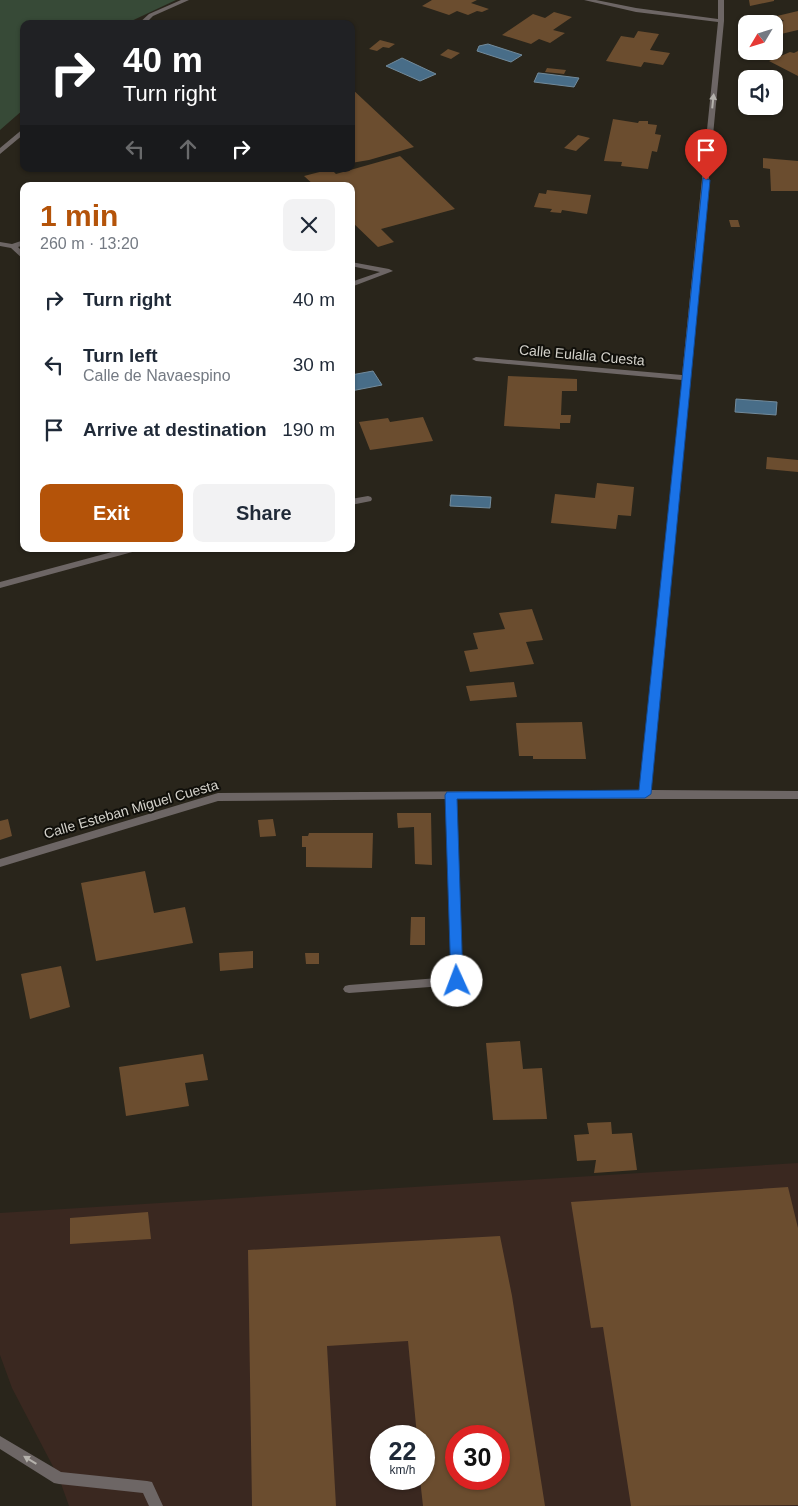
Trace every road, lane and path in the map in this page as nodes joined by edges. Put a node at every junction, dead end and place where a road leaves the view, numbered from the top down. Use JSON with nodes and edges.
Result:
{"nodes":[{"id":1,"x":186,"y":0,"type":"edge"},
{"id":2,"x":587,"y":0,"type":"edge"},
{"id":3,"x":721,"y":0,"type":"edge"},
{"id":4,"x":145,"y":20,"type":"edge"},
{"id":5,"x":721,"y":22,"type":"junction"},
{"id":6,"x":20,"y":134,"type":"edge"},
{"id":7,"x":0,"y":152,"type":"edge"},
{"id":8,"x":20,"y":243,"type":"edge"},
{"id":9,"x":0,"y":244,"type":"edge"},
{"id":10,"x":13,"y":246,"type":"junction"},
{"id":11,"x":20,"y":254,"type":"edge"},
{"id":12,"x":355,"y":265,"type":"edge"},
{"id":13,"x":355,"y":283,"type":"edge"},
{"id":14,"x":476,"y":359,"type":"dead end"},
{"id":15,"x":686,"y":378,"type":"junction"},
{"id":16,"x":368,"y":499,"type":"dead end"},
{"id":17,"x":355,"y":501,"type":"edge"},
{"id":18,"x":121,"y":552,"type":"edge"},
{"id":19,"x":0,"y":585,"type":"edge"},
{"id":20,"x":645,"y":794,"type":"junction"},
{"id":21,"x":451,"y":795,"type":"junction"},
{"id":22,"x":798,"y":795,"type":"edge"},
{"id":23,"x":0,"y":862,"type":"edge"},
{"id":24,"x":349,"y":990,"type":"dead end"},
{"id":25,"x":0,"y":1442,"type":"edge"},
{"id":26,"x":156,"y":1506,"type":"edge"}],
"edges":[{"from":1,"to":4,"type":"street"},
{"from":2,"to":5,"type":"street"},
{"from":3,"to":5,"type":"street"},
{"from":15,"to":5,"type":"street","one_way":true},
{"from":6,"to":7,"type":"street"},
{"from":8,"to":10,"type":"street"},
{"from":9,"to":10,"type":"street"},
{"from":10,"to":11,"type":"street"},
{"from":12,"to":13,"type":"street"},
{"from":14,"to":15,"type":"street","name":"Calle Eulalia Cuesta"},
{"from":15,"to":20,"type":"street"},
{"from":16,"to":17,"type":"street"},
{"from":18,"to":19,"type":"street"},
{"from":20,"to":21,"type":"street","name":"Calle Esteban Miguel Cuesta"},
{"from":20,"to":22,"type":"street","name":"Calle Esteban Miguel Cuesta"},
{"from":21,"to":23,"type":"street","name":"Calle Esteban Miguel Cuesta"},
{"from":21,"to":24,"type":"street"},
{"from":26,"to":25,"type":"street","one_way":true}]}
